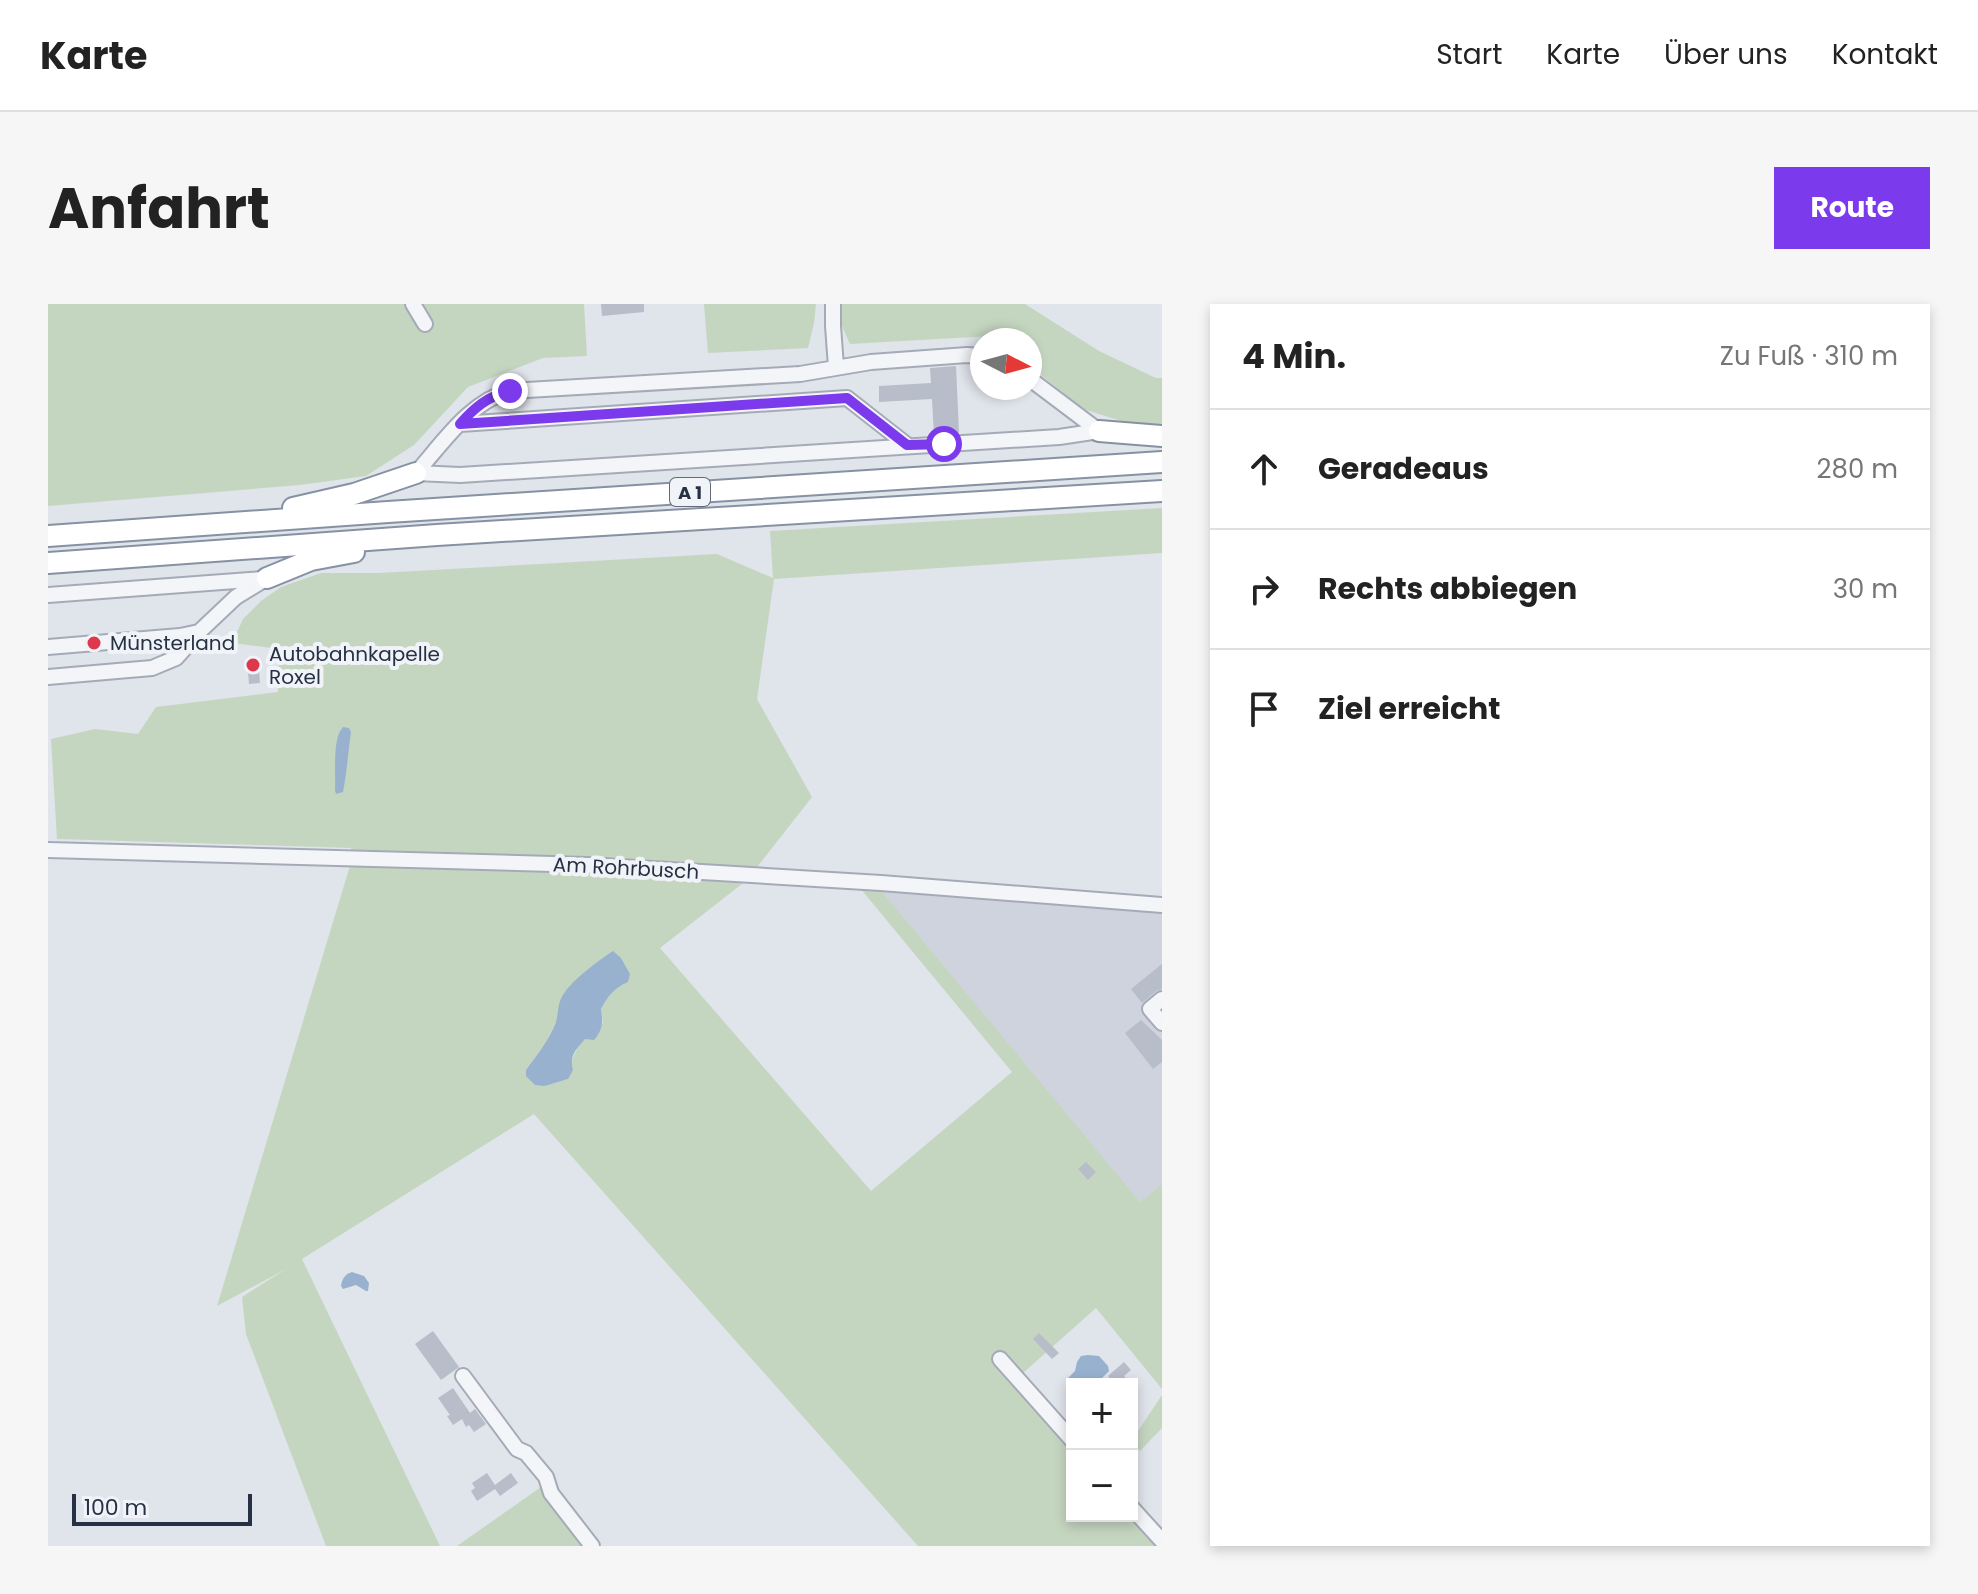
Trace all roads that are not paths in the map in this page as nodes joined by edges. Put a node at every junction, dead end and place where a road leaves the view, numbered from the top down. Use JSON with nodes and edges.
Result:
{"nodes":[{"id":1,"x":413,"y":304,"type":"edge"},
{"id":2,"x":833,"y":304,"type":"edge"},
{"id":3,"x":425,"y":324,"type":"dead end"},
{"id":4,"x":970,"y":356,"type":"edge"},
{"id":5,"x":836,"y":367,"type":"junction"},
{"id":6,"x":1042,"y":388,"type":"edge"},
{"id":7,"x":460,"y":424,"type":"junction"},
{"id":8,"x":1099,"y":431,"type":"junction"},
{"id":9,"x":1162,"y":436,"type":"edge"},
{"id":10,"x":907,"y":445,"type":"junction"},
{"id":11,"x":1162,"y":462,"type":"edge"},
{"id":12,"x":416,"y":473,"type":"junction"},
{"id":13,"x":1162,"y":491,"type":"edge"},
{"id":14,"x":219,"y":523,"type":"junction"},
{"id":15,"x":437,"y":535,"type":"junction"},
{"id":16,"x":48,"y":536,"type":"edge"},
{"id":17,"x":48,"y":563,"type":"edge"},
{"id":18,"x":267,"y":578,"type":"junction"},
{"id":19,"x":48,"y":595,"type":"edge"},
{"id":20,"x":199,"y":632,"type":"junction"},
{"id":21,"x":48,"y":647,"type":"edge"},
{"id":22,"x":48,"y":677,"type":"edge"},
{"id":23,"x":48,"y":850,"type":"edge"},
{"id":24,"x":1162,"y":905,"type":"edge"},
{"id":25,"x":1162,"y":999,"type":"edge"},
{"id":26,"x":1162,"y":1023,"type":"edge"},
{"id":27,"x":1000,"y":1359,"type":"dead end"},
{"id":28,"x":463,"y":1376,"type":"dead end"},
{"id":29,"x":1066,"y":1433,"type":"edge"},
{"id":30,"x":1138,"y":1515,"type":"edge"},
{"id":31,"x":1162,"y":1541,"type":"edge"},
{"id":32,"x":592,"y":1546,"type":"edge"}],
"edges":[{"from":1,"to":3,"type":"street"},
{"from":2,"to":5,"type":"street"},
{"from":4,"to":5,"type":"street"},
{"from":5,"to":7,"type":"street"},
{"from":6,"to":8,"type":"street"},
{"from":7,"to":10,"type":"street"},
{"from":7,"to":12,"type":"street"},
{"from":8,"to":9,"type":"highway"},
{"from":8,"to":10,"type":"street"},
{"from":10,"to":12,"type":"street"},
{"from":11,"to":14,"type":"highway","number":"A 1"},
{"from":12,"to":14,"type":"highway"},
{"from":13,"to":15,"type":"highway","number":"A 1"},
{"from":14,"to":16,"type":"highway","number":"A 1"},
{"from":15,"to":17,"type":"highway","number":"A 1"},
{"from":15,"to":18,"type":"highway"},
{"from":18,"to":19,"type":"street"},
{"from":18,"to":20,"type":"street"},
{"from":20,"to":21,"type":"street"},
{"from":20,"to":22,"type":"street"},
{"from":23,"to":24,"type":"street","name":"Am Rohrbusch"},
{"from":25,"to":26,"type":"street"},
{"from":27,"to":29,"type":"street"},
{"from":28,"to":32,"type":"street"},
{"from":30,"to":31,"type":"street"}]}
